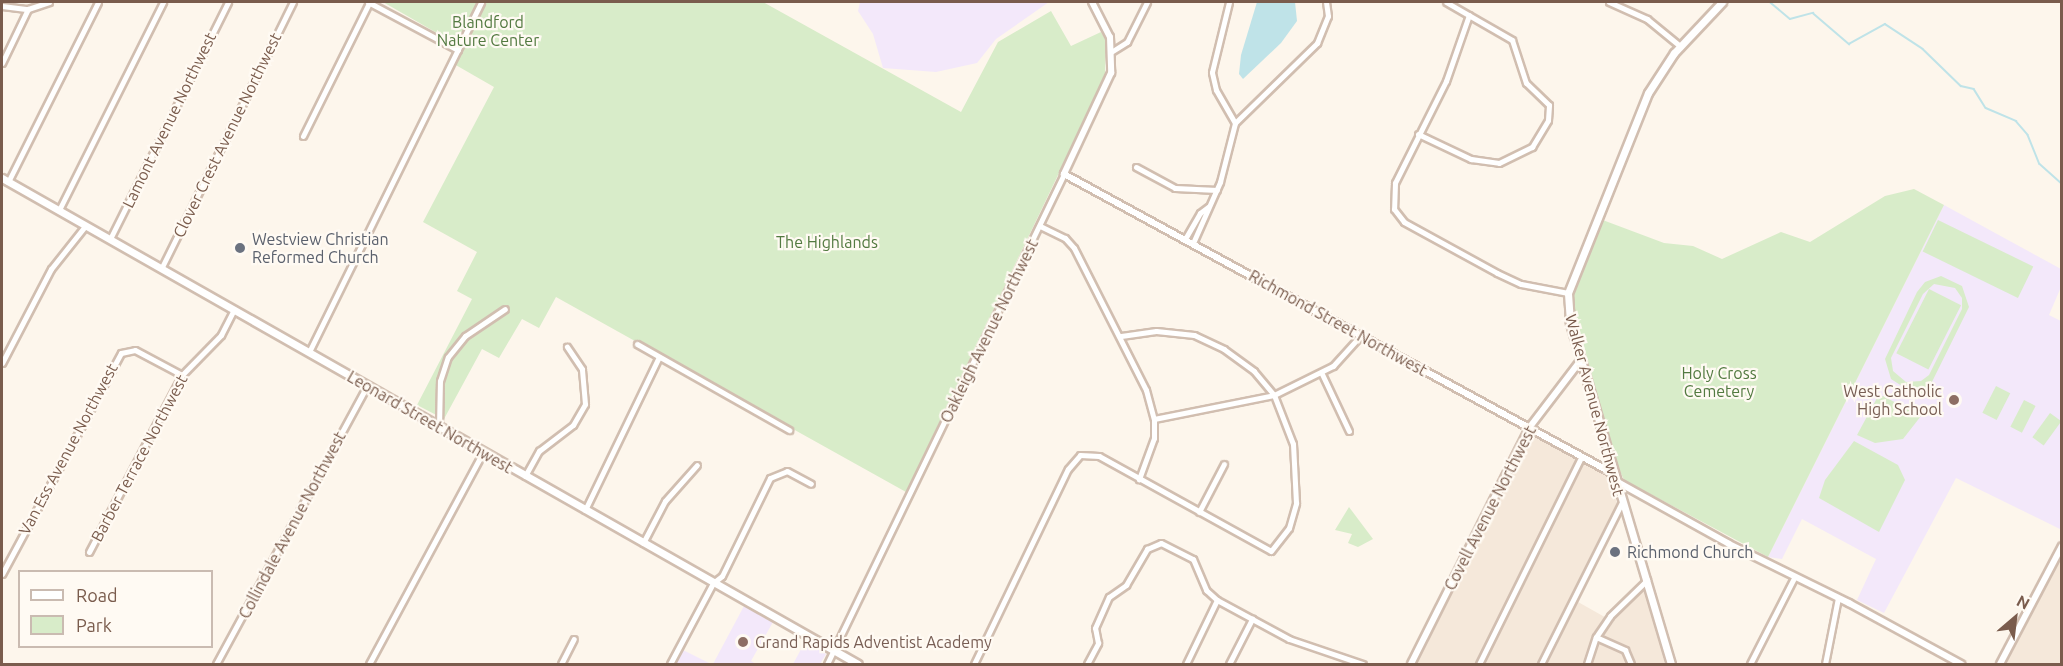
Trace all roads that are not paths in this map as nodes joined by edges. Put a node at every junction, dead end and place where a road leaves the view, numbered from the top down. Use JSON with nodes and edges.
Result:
{"nodes":[{"id":1,"x":49,"y":2,"type":"edge"},
{"id":2,"x":98,"y":2,"type":"edge"},
{"id":3,"x":163,"y":2,"type":"edge"},
{"id":4,"x":228,"y":2,"type":"edge"},
{"id":5,"x":293,"y":2,"type":"edge"},
{"id":6,"x":368,"y":2,"type":"edge"},
{"id":7,"x":482,"y":2,"type":"edge"},
{"id":8,"x":1092,"y":2,"type":"edge"},
{"id":9,"x":1147,"y":2,"type":"edge"},
{"id":10,"x":1229,"y":2,"type":"edge"},
{"id":11,"x":1326,"y":2,"type":"edge"},
{"id":12,"x":1446,"y":2,"type":"edge"},
{"id":13,"x":1609,"y":2,"type":"edge"},
{"id":14,"x":1722,"y":2,"type":"edge"},
{"id":15,"x":2,"y":6,"type":"edge"},
{"id":16,"x":28,"y":9,"type":"junction"},
{"id":17,"x":1469,"y":15,"type":"junction"},
{"id":18,"x":1680,"y":46,"type":"junction"},
{"id":19,"x":458,"y":50,"type":"junction"},
{"id":20,"x":1111,"y":52,"type":"junction"},
{"id":21,"x":2,"y":63,"type":"edge"},
{"id":22,"x":1235,"y":123,"type":"junction"},
{"id":23,"x":1418,"y":134,"type":"junction"},
{"id":24,"x":303,"y":136,"type":"dead end"},
{"id":25,"x":1136,"y":168,"type":"dead end"},
{"id":26,"x":1064,"y":174,"type":"junction"},
{"id":27,"x":5,"y":180,"type":"edge"},
{"id":28,"x":1217,"y":190,"type":"junction"},
{"id":29,"x":1208,"y":207,"type":"junction"},
{"id":30,"x":59,"y":210,"type":"junction"},
{"id":31,"x":86,"y":225,"type":"junction"},
{"id":32,"x":1040,"y":226,"type":"junction"},
{"id":33,"x":110,"y":239,"type":"junction"},
{"id":34,"x":1185,"y":239,"type":"junction"},
{"id":35,"x":1193,"y":243,"type":"junction"},
{"id":36,"x":162,"y":267,"type":"junction"},
{"id":37,"x":1568,"y":293,"type":"junction"},
{"id":38,"x":234,"y":309,"type":"junction"},
{"id":39,"x":505,"y":309,"type":"dead end"},
{"id":40,"x":1361,"y":335,"type":"junction"},
{"id":41,"x":1119,"y":336,"type":"junction"},
{"id":42,"x":637,"y":344,"type":"dead end"},
{"id":43,"x":567,"y":347,"type":"dead end"},
{"id":44,"x":309,"y":352,"type":"junction"},
{"id":45,"x":659,"y":357,"type":"junction"},
{"id":46,"x":1581,"y":360,"type":"junction"},
{"id":47,"x":2,"y":363,"type":"edge"},
{"id":48,"x":1322,"y":374,"type":"junction"},
{"id":49,"x":182,"y":375,"type":"junction"},
{"id":50,"x":367,"y":386,"type":"junction"},
{"id":51,"x":1274,"y":395,"type":"junction"},
{"id":52,"x":1154,"y":419,"type":"junction"},
{"id":53,"x":439,"y":427,"type":"junction"},
{"id":54,"x":1529,"y":428,"type":"junction"},
{"id":55,"x":789,"y":430,"type":"dead end"},
{"id":56,"x":1349,"y":431,"type":"dead end"},
{"id":57,"x":483,"y":452,"type":"junction"},
{"id":58,"x":1582,"y":456,"type":"junction"},
{"id":59,"x":1224,"y":464,"type":"dead end"},
{"id":60,"x":697,"y":465,"type":"dead end"},
{"id":61,"x":525,"y":476,"type":"junction"},
{"id":62,"x":1613,"y":476,"type":"junction"},
{"id":63,"x":1139,"y":479,"type":"junction"},
{"id":64,"x":811,"y":484,"type":"dead end"},
{"id":65,"x":1622,"y":504,"type":"junction"},
{"id":66,"x":585,"y":510,"type":"junction"},
{"id":67,"x":1199,"y":512,"type":"junction"},
{"id":68,"x":643,"y":543,"type":"junction"},
{"id":69,"x":2061,"y":546,"type":"edge"},
{"id":70,"x":89,"y":552,"type":"dead end"},
{"id":71,"x":2,"y":574,"type":"edge"},
{"id":72,"x":1794,"y":578,"type":"junction"},
{"id":73,"x":1647,"y":580,"type":"junction"},
{"id":74,"x":713,"y":583,"type":"junction"},
{"id":75,"x":1838,"y":598,"type":"junction"},
{"id":76,"x":1217,"y":600,"type":"junction"},
{"id":77,"x":1252,"y":619,"type":"junction"},
{"id":78,"x":1596,"y":637,"type":"junction"},
{"id":79,"x":574,"y":639,"type":"dead end"},
{"id":80,"x":834,"y":651,"type":"junction"},
{"id":81,"x":216,"y":664,"type":"edge"},
{"id":82,"x":369,"y":664,"type":"edge"},
{"id":83,"x":561,"y":664,"type":"edge"},
{"id":84,"x":670,"y":664,"type":"edge"},
{"id":85,"x":827,"y":664,"type":"edge"},
{"id":86,"x":858,"y":664,"type":"edge"},
{"id":87,"x":974,"y":664,"type":"edge"},
{"id":88,"x":1087,"y":664,"type":"edge"},
{"id":89,"x":1186,"y":664,"type":"edge"},
{"id":90,"x":1229,"y":664,"type":"edge"},
{"id":91,"x":1363,"y":664,"type":"edge"},
{"id":92,"x":1412,"y":664,"type":"edge"},
{"id":93,"x":1479,"y":664,"type":"edge"},
{"id":94,"x":1541,"y":664,"type":"edge"},
{"id":95,"x":1587,"y":664,"type":"edge"},
{"id":96,"x":1631,"y":664,"type":"edge"},
{"id":97,"x":1671,"y":664,"type":"edge"},
{"id":98,"x":1750,"y":664,"type":"edge"},
{"id":99,"x":1825,"y":664,"type":"edge"},
{"id":100,"x":1961,"y":664,"type":"edge"},
{"id":101,"x":2000,"y":664,"type":"edge"}],
"edges":[{"from":1,"to":16,"type":"street"},
{"from":2,"to":27,"type":"street"},
{"from":3,"to":30,"type":"street"},
{"from":4,"to":33,"type":"street","name":"Lamont Avenue Northwest"},
{"from":5,"to":36,"type":"street","name":"Clover Crest Avenue Northwest"},
{"from":6,"to":19,"type":"street"},
{"from":6,"to":24,"type":"street"},
{"from":7,"to":19,"type":"street"},
{"from":8,"to":20,"type":"street"},
{"from":9,"to":20,"type":"street"},
{"from":10,"to":22,"type":"street"},
{"from":11,"to":22,"type":"street"},
{"from":12,"to":17,"type":"street"},
{"from":13,"to":18,"type":"street"},
{"from":14,"to":18,"type":"main road","name":"Walker Avenue Northwest"},
{"from":15,"to":16,"type":"street"},
{"from":16,"to":21,"type":"street"},
{"from":17,"to":23,"type":"street"},
{"from":17,"to":23,"type":"street"},
{"from":18,"to":37,"type":"main road","name":"Walker Avenue Northwest"},
{"from":19,"to":44,"type":"street"},
{"from":20,"to":26,"type":"street","name":"Oakleigh Avenue Northwest"},
{"from":22,"to":28,"type":"street"},
{"from":23,"to":37,"type":"street"},
{"from":25,"to":28,"type":"street"},
{"from":26,"to":32,"type":"street","name":"Oakleigh Avenue Northwest"},
{"from":26,"to":34,"type":"street","name":"Richmond Street Northwest"},
{"from":27,"to":30,"type":"main road","name":"Leonard Street Northwest"},
{"from":28,"to":29,"type":"street"},
{"from":29,"to":34,"type":"street"},
{"from":29,"to":35,"type":"street"},
{"from":30,"to":31,"type":"main road","name":"Leonard Street Northwest"},
{"from":31,"to":33,"type":"main road","name":"Leonard Street Northwest"},
{"from":31,"to":47,"type":"street"},
{"from":32,"to":41,"type":"street"},
{"from":32,"to":80,"type":"street","name":"Oakleigh Avenue Northwest"},
{"from":33,"to":36,"type":"main road","name":"Leonard Street Northwest"},
{"from":34,"to":35,"type":"street","name":"Richmond Street Northwest"},
{"from":35,"to":40,"type":"street","name":"Richmond Street Northwest"},
{"from":36,"to":38,"type":"main road","name":"Leonard Street Northwest"},
{"from":37,"to":46,"type":"main road","name":"Walker Avenue Northwest"},
{"from":38,"to":44,"type":"main road","name":"Leonard Street Northwest"},
{"from":38,"to":49,"type":"street","name":"Barber Terrace Northwest"},
{"from":39,"to":53,"type":"street"},
{"from":40,"to":48,"type":"street"},
{"from":40,"to":54,"type":"street","name":"Richmond Street Northwest"},
{"from":41,"to":51,"type":"street"},
{"from":41,"to":52,"type":"street"},
{"from":42,"to":45,"type":"street"},
{"from":43,"to":61,"type":"street"},
{"from":44,"to":50,"type":"main road","name":"Leonard Street Northwest"},
{"from":45,"to":55,"type":"street"},
{"from":45,"to":66,"type":"street"},
{"from":46,"to":54,"type":"street","name":"Covell Avenue Northwest"},
{"from":46,"to":62,"type":"main road","name":"Walker Avenue Northwest"},
{"from":48,"to":51,"type":"street"},
{"from":48,"to":56,"type":"street"},
{"from":49,"to":70,"type":"street","name":"Barber Terrace Northwest"},
{"from":49,"to":71,"type":"street","name":"Van Ess Avenue Northwest"},
{"from":50,"to":53,"type":"main road","name":"Leonard Street Northwest"},
{"from":50,"to":81,"type":"street","name":"Collindale Avenue Northwest"},
{"from":51,"to":52,"type":"street"},
{"from":51,"to":67,"type":"street"},
{"from":52,"to":63,"type":"street"},
{"from":53,"to":57,"type":"main road","name":"Leonard Street Northwest"},
{"from":54,"to":58,"type":"street","name":"Richmond Street Northwest"},
{"from":54,"to":92,"type":"street","name":"Covell Avenue Northwest"},
{"from":57,"to":61,"type":"main road","name":"Leonard Street Northwest"},
{"from":57,"to":82,"type":"street"},
{"from":58,"to":62,"type":"street","name":"Richmond Street Northwest"},
{"from":58,"to":93,"type":"street"},
{"from":59,"to":67,"type":"street"},
{"from":60,"to":68,"type":"street"},
{"from":61,"to":66,"type":"main road","name":"Leonard Street Northwest"},
{"from":62,"to":65,"type":"main road","name":"Walker Avenue Northwest"},
{"from":62,"to":72,"type":"street","name":"Richmond Street Northwest"},
{"from":63,"to":67,"type":"street"},
{"from":63,"to":87,"type":"street"},
{"from":64,"to":74,"type":"street"},
{"from":65,"to":73,"type":"main road","name":"Walker Avenue Northwest"},
{"from":65,"to":94,"type":"street"},
{"from":66,"to":68,"type":"main road","name":"Leonard Street Northwest"},
{"from":68,"to":74,"type":"main road","name":"Leonard Street Northwest"},
{"from":69,"to":101,"type":"street"},
{"from":72,"to":75,"type":"street","name":"Richmond Street Northwest"},
{"from":72,"to":98,"type":"street"},
{"from":73,"to":78,"type":"street"},
{"from":73,"to":97,"type":"main road","name":"Walker Avenue Northwest"},
{"from":74,"to":80,"type":"main road","name":"Leonard Street Northwest"},
{"from":74,"to":84,"type":"street"},
{"from":75,"to":99,"type":"street"},
{"from":75,"to":100,"type":"street","name":"Richmond Street Northwest"},
{"from":76,"to":77,"type":"street"},
{"from":76,"to":88,"type":"street"},
{"from":76,"to":89,"type":"street"},
{"from":77,"to":90,"type":"street"},
{"from":77,"to":91,"type":"street"},
{"from":78,"to":95,"type":"street"},
{"from":78,"to":96,"type":"street"},
{"from":79,"to":83,"type":"street"},
{"from":80,"to":85,"type":"street","name":"Oakleigh Avenue Northwest"},
{"from":80,"to":86,"type":"main road","name":"Leonard Street Northwest"}]}
